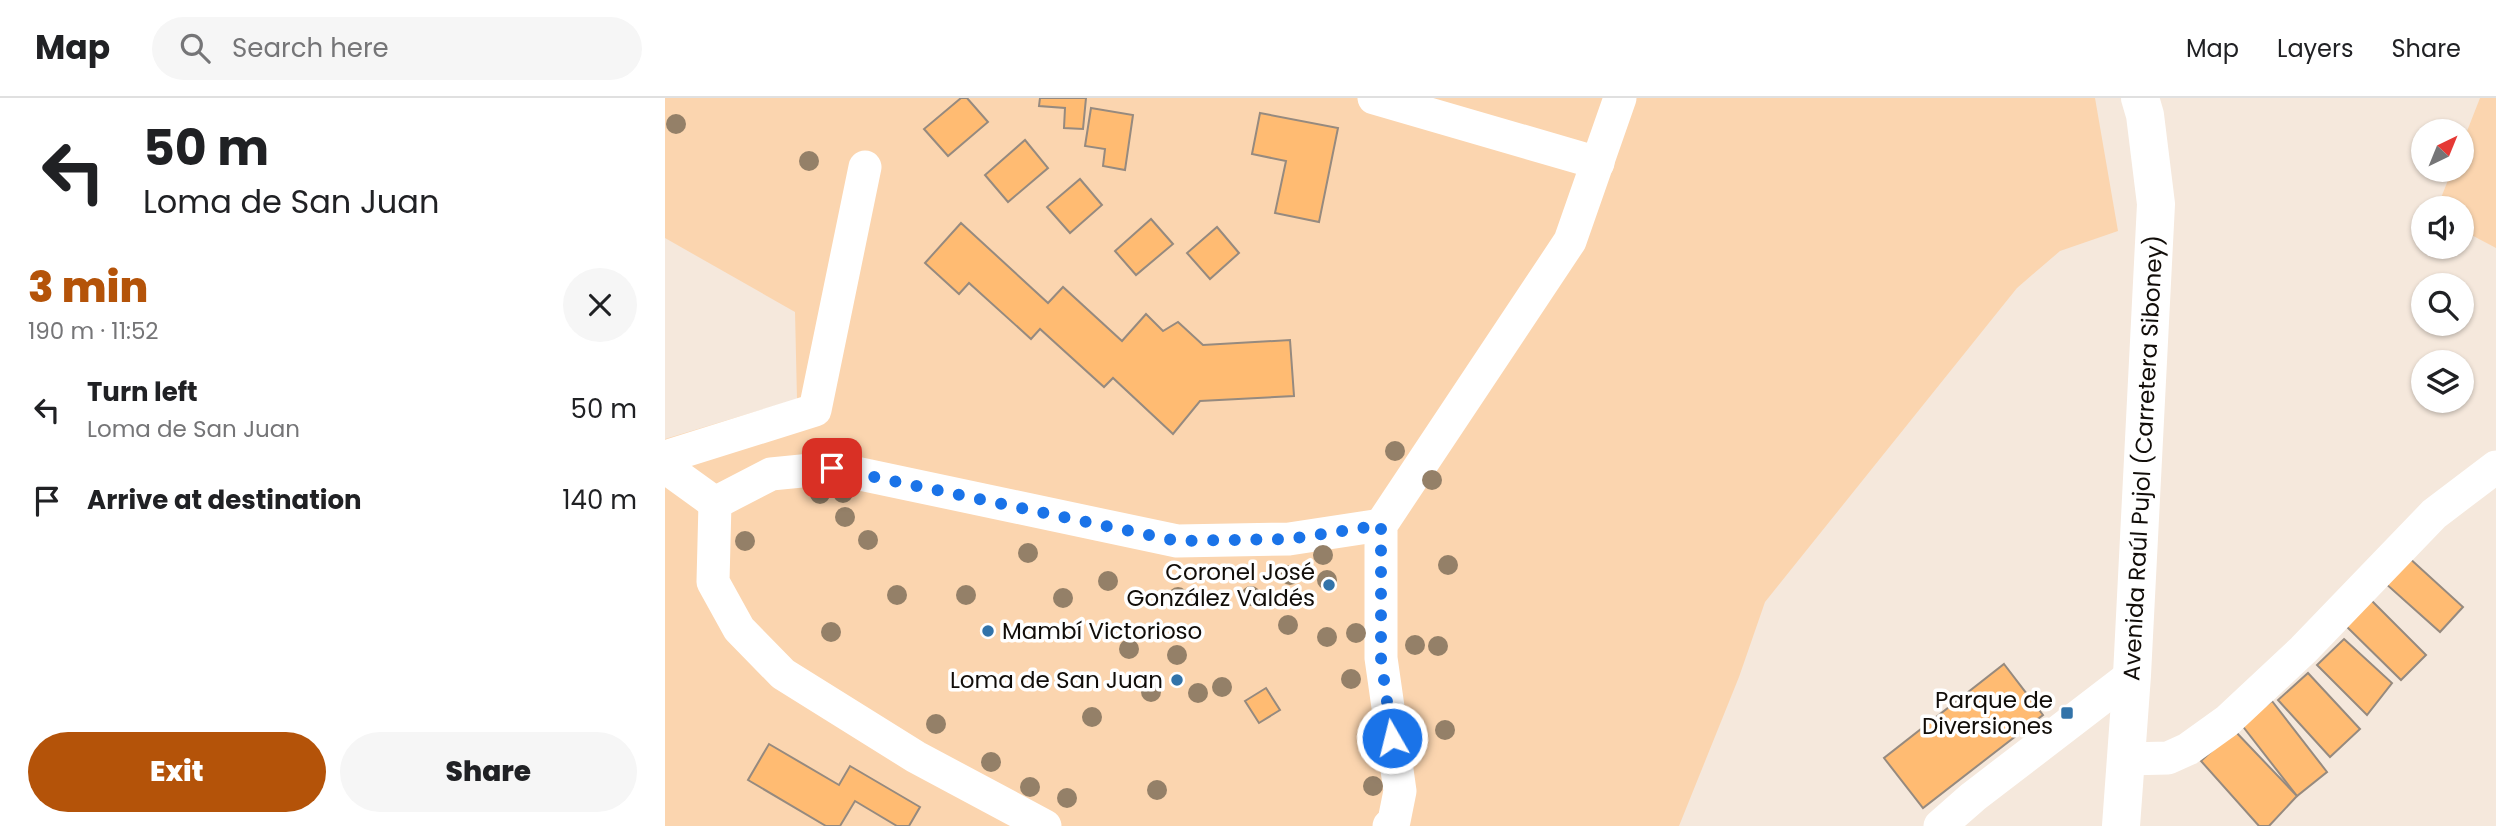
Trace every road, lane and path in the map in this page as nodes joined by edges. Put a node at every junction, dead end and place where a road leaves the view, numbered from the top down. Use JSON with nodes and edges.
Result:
{"nodes":[{"id":1,"x":1380,"y":98,"type":"edge"},
{"id":2,"x":1620,"y":98,"type":"edge"},
{"id":3,"x":2140,"y":98,"type":"edge"},
{"id":4,"x":1598,"y":163,"type":"junction"},
{"id":5,"x":865,"y":167,"type":"dead end"},
{"id":6,"x":665,"y":457,"type":"edge"},
{"id":7,"x":665,"y":467,"type":"edge"},
{"id":8,"x":2496,"y":467,"type":"edge"},
{"id":9,"x":715,"y":503,"type":"junction"},
{"id":10,"x":1381,"y":525,"type":"junction"},
{"id":11,"x":2131,"y":675,"type":"junction"},
{"id":12,"x":2126,"y":759,"type":"junction"},
{"id":13,"x":2120,"y":823,"type":"edge"},
{"id":14,"x":1045,"y":826,"type":"edge"},
{"id":15,"x":1389,"y":826,"type":"edge"},
{"id":16,"x":1940,"y":826,"type":"edge"}],
"edges":[{"from":1,"to":4,"type":"street"},
{"from":2,"to":4,"type":"street"},
{"from":3,"to":11,"type":"main road","name":"Avenida Raúl Pujol (Carretera Siboney)"},
{"from":4,"to":10,"type":"street"},
{"from":5,"to":6,"type":"street"},
{"from":7,"to":9,"type":"street"},
{"from":8,"to":12,"type":"street"},
{"from":9,"to":10,"type":"street"},
{"from":9,"to":14,"type":"street"},
{"from":10,"to":15,"type":"street"},
{"from":11,"to":12,"type":"main road","name":"Avenida Raúl Pujol (Carretera Siboney)"},
{"from":11,"to":16,"type":"street"},
{"from":12,"to":13,"type":"main road","name":"Avenida Raúl Pujol (Carretera Siboney)"}]}
